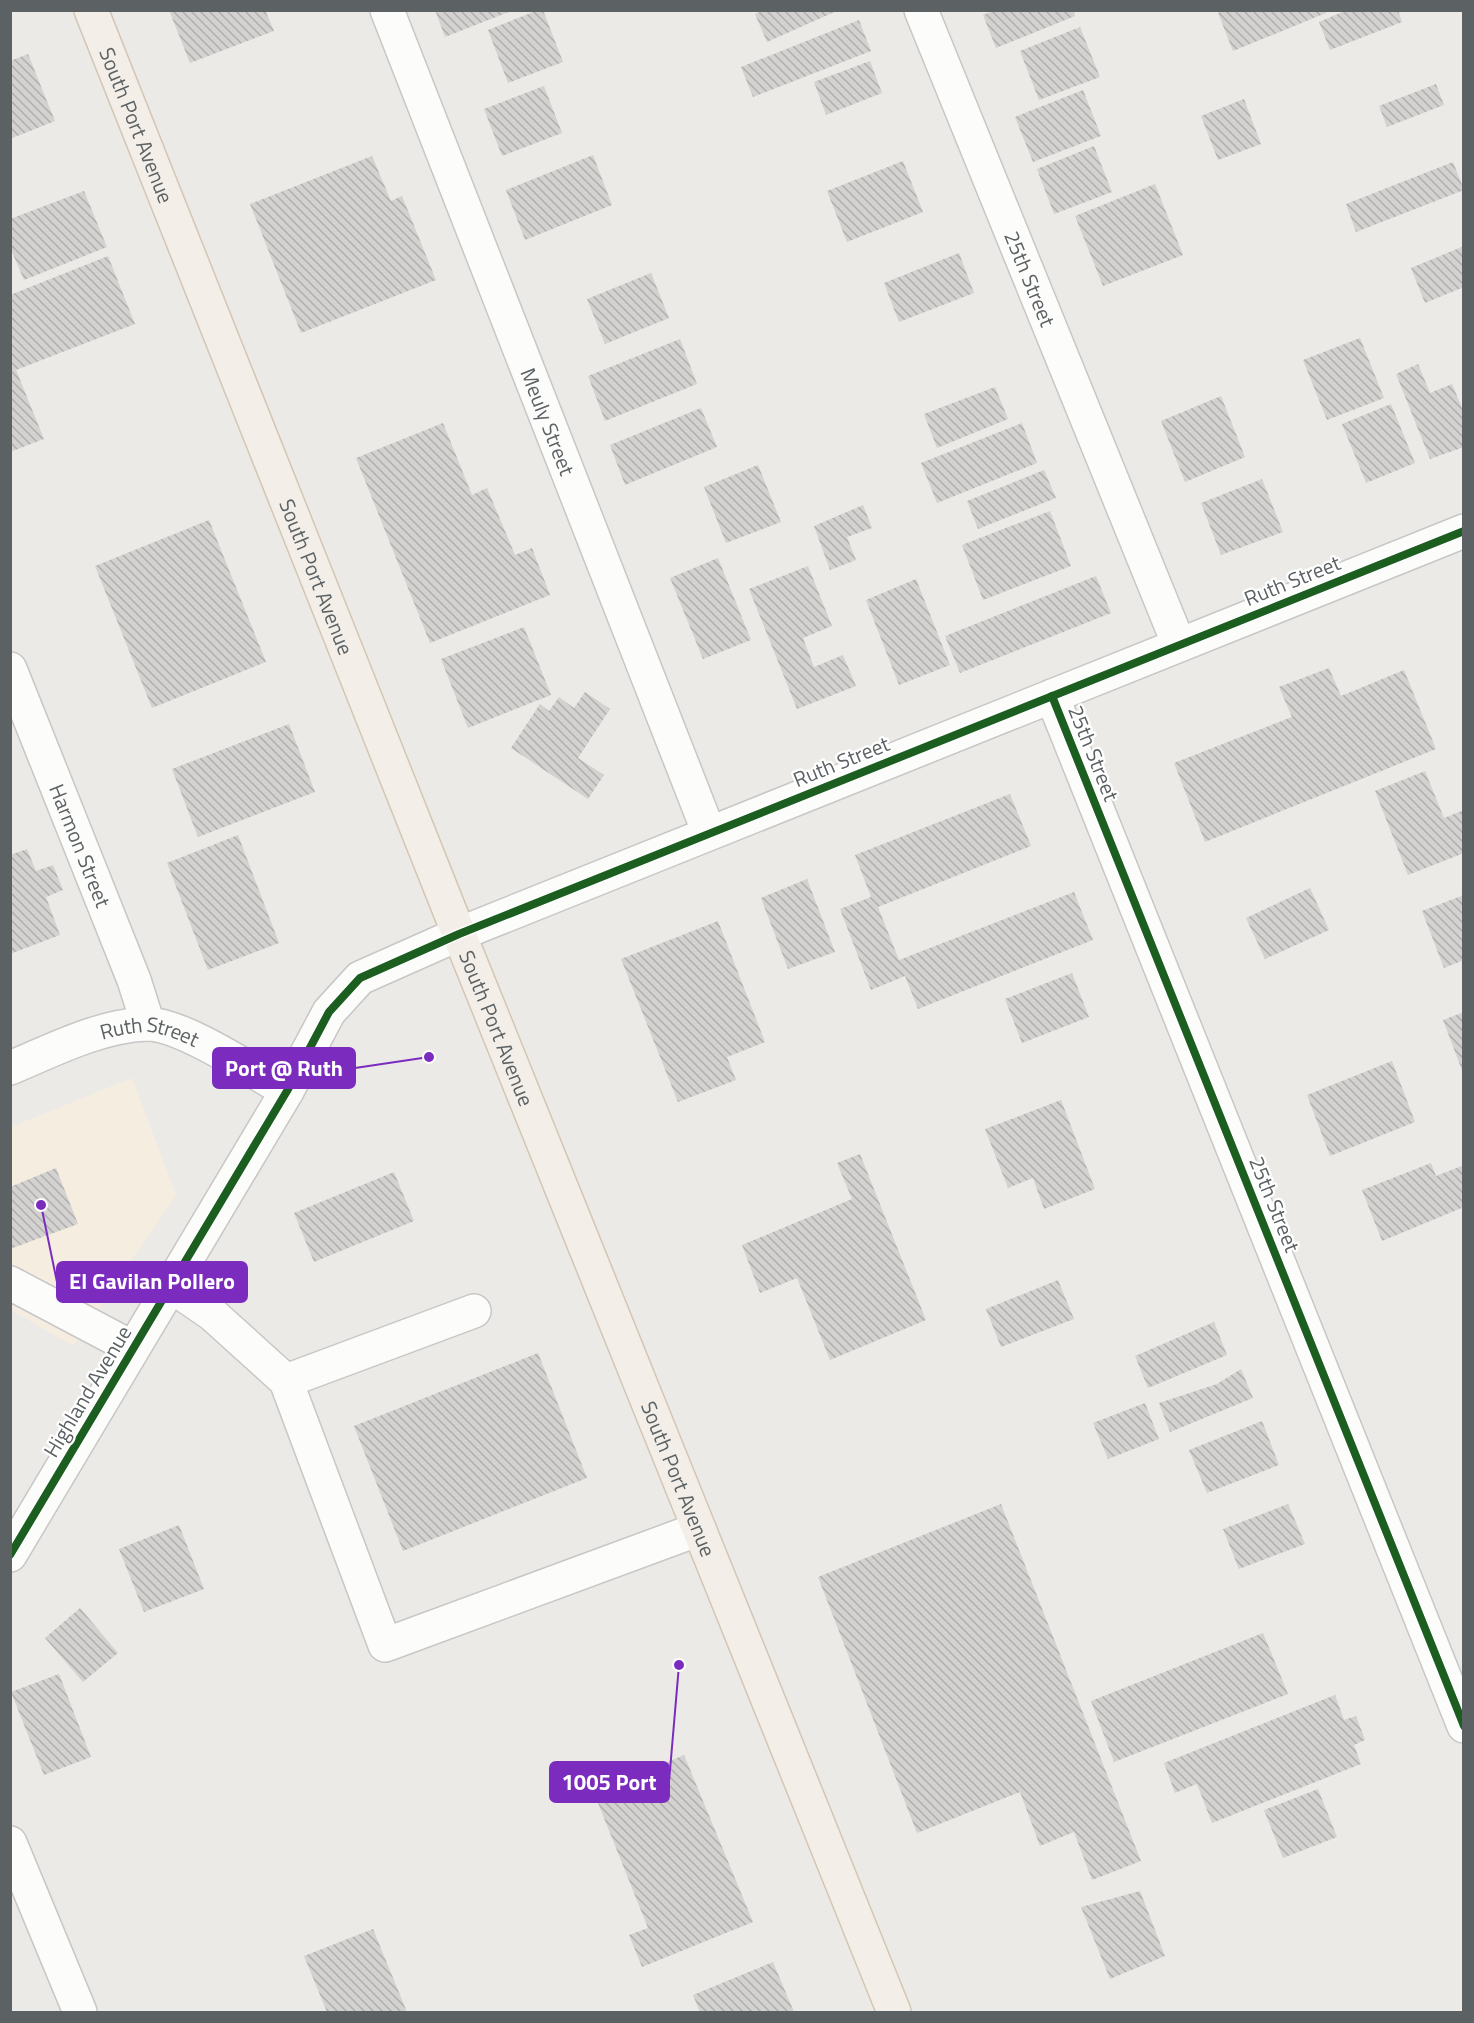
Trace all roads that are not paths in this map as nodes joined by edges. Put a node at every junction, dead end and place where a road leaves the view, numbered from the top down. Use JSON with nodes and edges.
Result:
{"nodes":[{"id":1,"x":92,"y":10,"type":"edge"},
{"id":2,"x":387,"y":10,"type":"edge"},
{"id":3,"x":921,"y":10,"type":"edge"},
{"id":4,"x":1464,"y":531,"type":"edge"},
{"id":5,"x":1179,"y":645,"type":"junction"},
{"id":6,"x":10,"y":669,"type":"edge"},
{"id":7,"x":1052,"y":696,"type":"junction"},
{"id":8,"x":709,"y":833,"type":"junction"},
{"id":9,"x":459,"y":934,"type":"junction"},
{"id":10,"x":148,"y":1024,"type":"junction"},
{"id":11,"x":10,"y":1068,"type":"edge"},
{"id":12,"x":287,"y":1091,"type":"junction"},
{"id":13,"x":10,"y":1283,"type":"edge"},
{"id":14,"x":171,"y":1286,"type":"junction"},
{"id":15,"x":474,"y":1311,"type":"dead end"},
{"id":16,"x":133,"y":1348,"type":"junction"},
{"id":17,"x":286,"y":1381,"type":"junction"},
{"id":18,"x":699,"y":1529,"type":"junction"},
{"id":19,"x":10,"y":1555,"type":"edge"},
{"id":20,"x":1464,"y":1726,"type":"edge"},
{"id":21,"x":10,"y":1843,"type":"edge"},
{"id":22,"x":80,"y":2013,"type":"edge"},
{"id":23,"x":894,"y":2013,"type":"edge"}],
"edges":[{"from":1,"to":9,"type":"main road","name":"South Port Avenue"},
{"from":2,"to":8,"type":"street","name":"Meuly Street"},
{"from":3,"to":5,"type":"street","name":"25th Street"},
{"from":4,"to":5,"type":"street","name":"Ruth Street"},
{"from":5,"to":7,"type":"street","name":"Ruth Street"},
{"from":6,"to":10,"type":"street","name":"Harmon Street"},
{"from":7,"to":8,"type":"street","name":"Ruth Street"},
{"from":7,"to":20,"type":"street","name":"25th Street"},
{"from":8,"to":9,"type":"street","name":"Ruth Street"},
{"from":9,"to":12,"type":"street","name":"Ruth Street"},
{"from":9,"to":18,"type":"main road","name":"South Port Avenue"},
{"from":10,"to":11,"type":"street","name":"Ruth Street"},
{"from":10,"to":12,"type":"street","name":"Ruth Street"},
{"from":12,"to":14,"type":"street","name":"Highland Avenue"},
{"from":13,"to":16,"type":"street"},
{"from":14,"to":16,"type":"street","name":"Highland Avenue"},
{"from":14,"to":17,"type":"street"},
{"from":15,"to":17,"type":"street"},
{"from":16,"to":19,"type":"street","name":"Highland Avenue"},
{"from":17,"to":18,"type":"street"},
{"from":18,"to":23,"type":"main road","name":"South Port Avenue"},
{"from":21,"to":22,"type":"street"}]}
